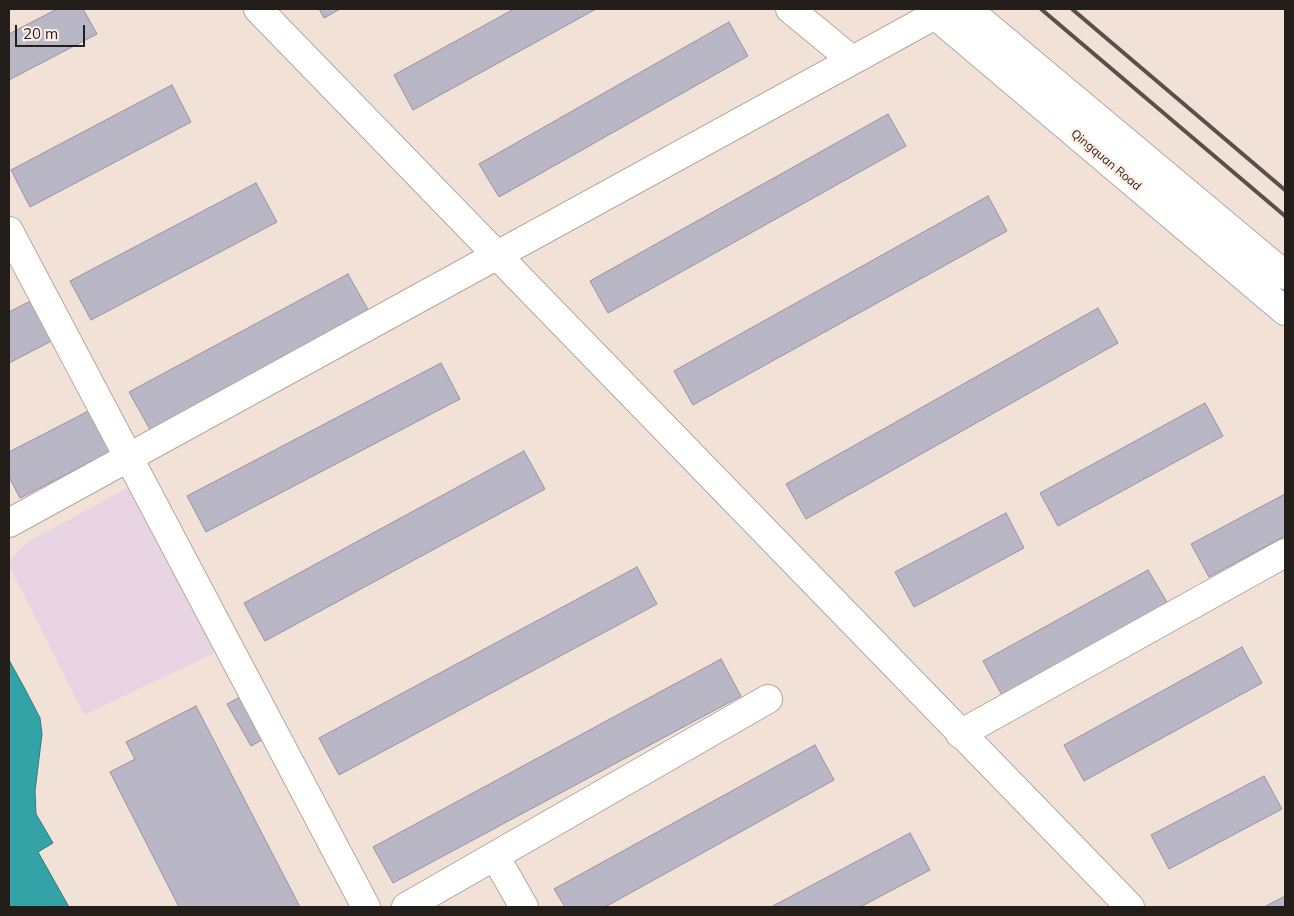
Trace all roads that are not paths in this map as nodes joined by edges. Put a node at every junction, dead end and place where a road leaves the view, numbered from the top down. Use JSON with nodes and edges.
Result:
{"nodes":[{"id":1,"x":258,"y":9,"type":"edge"},
{"id":2,"x":790,"y":9,"type":"edge"},
{"id":3,"x":966,"y":9,"type":"edge"},
{"id":4,"x":936,"y":11,"type":"edge"},
{"id":5,"x":852,"y":60,"type":"junction"},
{"id":6,"x":9,"y":231,"type":"edge"},
{"id":7,"x":496,"y":255,"type":"junction"},
{"id":8,"x":1285,"y":275,"type":"edge"},
{"id":9,"x":1285,"y":311,"type":"edge"},
{"id":10,"x":128,"y":457,"type":"junction"},
{"id":11,"x":9,"y":523,"type":"edge"},
{"id":12,"x":1285,"y":553,"type":"edge"},
{"id":13,"x":768,"y":699,"type":"dead end"},
{"id":14,"x":960,"y":734,"type":"junction"},
{"id":15,"x":495,"y":856,"type":"junction"},
{"id":16,"x":366,"y":907,"type":"edge"},
{"id":17,"x":406,"y":907,"type":"edge"},
{"id":18,"x":524,"y":907,"type":"edge"},
{"id":19,"x":1130,"y":907,"type":"edge"}],
"edges":[{"from":1,"to":7,"type":"street"},
{"from":2,"to":5,"type":"street"},
{"from":3,"to":8,"type":"street"},
{"from":4,"to":5,"type":"street"},
{"from":4,"to":9,"type":"street","name":"Qingquan Road"},
{"from":5,"to":7,"type":"street"},
{"from":6,"to":10,"type":"street"},
{"from":7,"to":10,"type":"street"},
{"from":7,"to":14,"type":"street"},
{"from":10,"to":11,"type":"street"},
{"from":10,"to":16,"type":"street"},
{"from":12,"to":14,"type":"street"},
{"from":13,"to":15,"type":"street"},
{"from":14,"to":19,"type":"street"},
{"from":15,"to":17,"type":"street"},
{"from":15,"to":18,"type":"street"}]}
